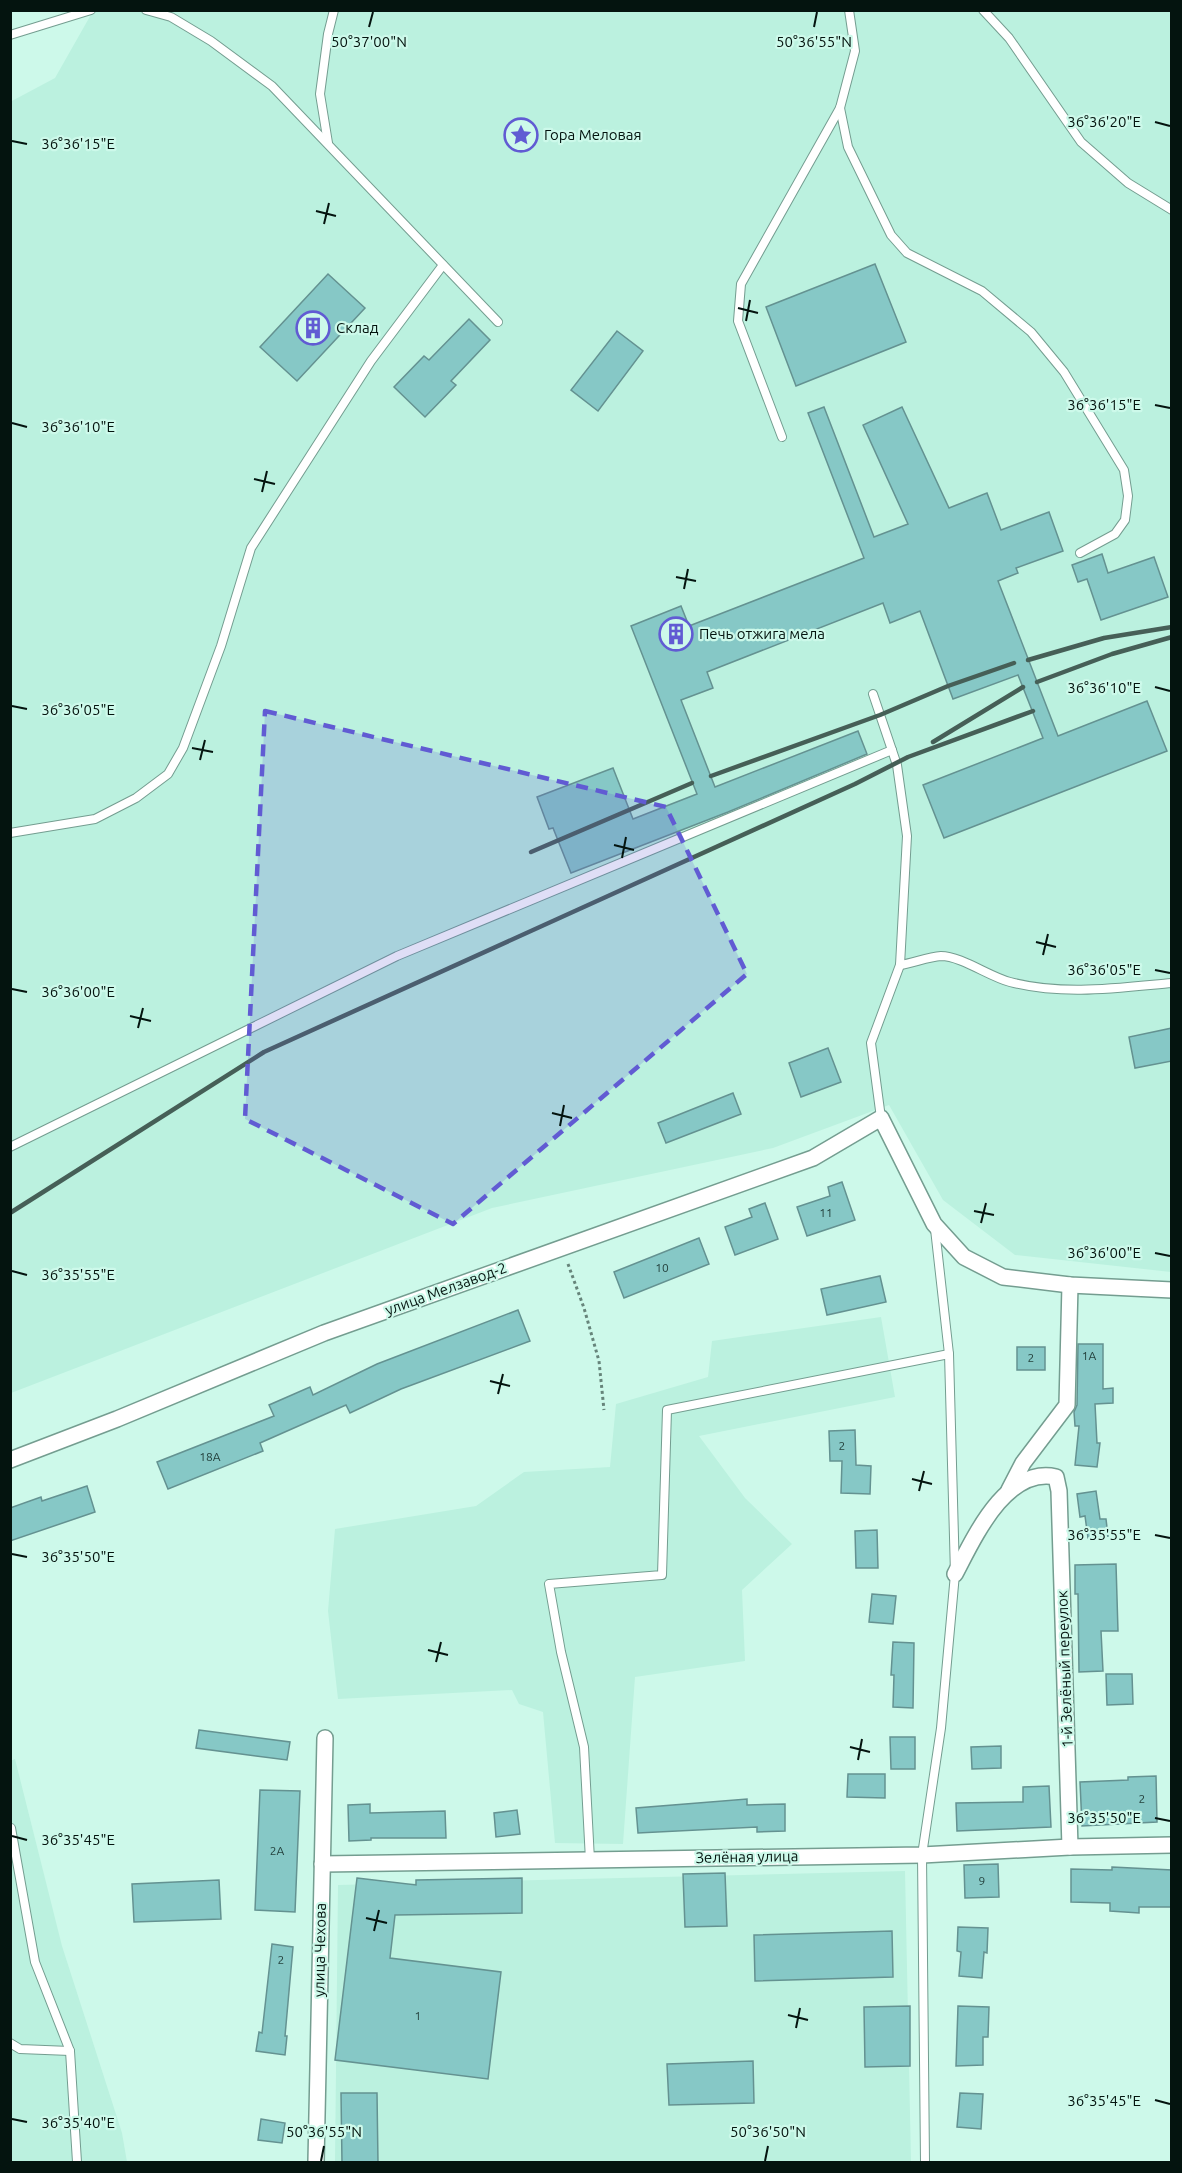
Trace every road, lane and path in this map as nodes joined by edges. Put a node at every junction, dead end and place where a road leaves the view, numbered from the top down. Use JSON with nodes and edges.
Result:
{"nodes":[{"id":1,"x":91,"y":10,"type":"edge"},
{"id":2,"x":146,"y":10,"type":"edge"},
{"id":3,"x":334,"y":10,"type":"edge"},
{"id":4,"x":849,"y":10,"type":"edge"},
{"id":5,"x":983,"y":10,"type":"edge"},
{"id":6,"x":10,"y":35,"type":"edge"},
{"id":7,"x":840,"y":108,"type":"junction"},
{"id":8,"x":328,"y":145,"type":"junction"},
{"id":9,"x":1172,"y":210,"type":"edge"},
{"id":10,"x":443,"y":265,"type":"junction"},
{"id":11,"x":498,"y":322,"type":"dead end"},
{"id":12,"x":782,"y":437,"type":"dead end"},
{"id":13,"x":1080,"y":553,"type":"dead end"},
{"id":14,"x":873,"y":694,"type":"dead end"},
{"id":15,"x":892,"y":750,"type":"junction"},
{"id":16,"x":10,"y":833,"type":"edge"},
{"id":17,"x":900,"y":965,"type":"junction"},
{"id":18,"x":1172,"y":983,"type":"edge"},
{"id":19,"x":881,"y":1118,"type":"junction"},
{"id":20,"x":10,"y":1147,"type":"edge"},
{"id":21,"x":934,"y":1224,"type":"junction"},
{"id":22,"x":565,"y":1246,"type":"junction"},
{"id":23,"x":1070,"y":1285,"type":"junction"},
{"id":24,"x":1172,"y":1290,"type":"edge"},
{"id":25,"x":949,"y":1354,"type":"junction"},
{"id":26,"x":604,"y":1410,"type":"dead end"},
{"id":27,"x":10,"y":1460,"type":"edge"},
{"id":28,"x":1007,"y":1495,"type":"junction"},
{"id":29,"x":955,"y":1574,"type":"junction"},
{"id":30,"x":325,"y":1738,"type":"dead end"},
{"id":31,"x":11,"y":1828,"type":"edge"},
{"id":32,"x":1172,"y":1845,"type":"edge"},
{"id":33,"x":1070,"y":1847,"type":"junction"},
{"id":34,"x":922,"y":1855,"type":"junction"},
{"id":35,"x":590,"y":1860,"type":"junction"},
{"id":36,"x":322,"y":1864,"type":"junction"},
{"id":37,"x":10,"y":2043,"type":"edge"},
{"id":38,"x":70,"y":2051,"type":"junction"},
{"id":39,"x":77,"y":2163,"type":"edge"},
{"id":40,"x":316,"y":2163,"type":"edge"},
{"id":41,"x":926,"y":2163,"type":"edge"}],
"edges":[{"from":1,"to":6,"type":"lane"},
{"from":2,"to":8,"type":"lane"},
{"from":3,"to":8,"type":"lane"},
{"from":4,"to":7,"type":"lane"},
{"from":5,"to":9,"type":"lane"},
{"from":7,"to":12,"type":"lane"},
{"from":7,"to":13,"type":"lane"},
{"from":8,"to":10,"type":"lane"},
{"from":10,"to":11,"type":"lane"},
{"from":10,"to":16,"type":"lane"},
{"from":14,"to":15,"type":"lane"},
{"from":15,"to":17,"type":"lane"},
{"from":15,"to":20,"type":"lane"},
{"from":17,"to":18,"type":"lane"},
{"from":17,"to":19,"type":"lane"},
{"from":19,"to":21,"type":"street"},
{"from":19,"to":22,"type":"street","name":"улица Мелзавод-2"},
{"from":21,"to":23,"type":"street"},
{"from":21,"to":25,"type":"lane"},
{"from":22,"to":26,"type":"path"},
{"from":22,"to":27,"type":"street","name":"улица Мелзавод-2"},
{"from":23,"to":24,"type":"street"},
{"from":23,"to":28,"type":"street"},
{"from":25,"to":29,"type":"lane"},
{"from":25,"to":35,"type":"lane"},
{"from":28,"to":29,"type":"street"},
{"from":28,"to":33,"type":"street","name":"1-й Зелёный переулок"},
{"from":29,"to":34,"type":"lane"},
{"from":30,"to":36,"type":"street","name":"улица Чехова"},
{"from":31,"to":38,"type":"lane"},
{"from":32,"to":33,"type":"street","name":"Зелёная улица"},
{"from":33,"to":34,"type":"street","name":"Зелёная улица"},
{"from":34,"to":35,"type":"street","name":"Зелёная улица"},
{"from":34,"to":41,"type":"lane"},
{"from":35,"to":36,"type":"street","name":"Зелёная улица"},
{"from":36,"to":40,"type":"street","name":"улица Чехова"},
{"from":37,"to":38,"type":"lane"},
{"from":38,"to":39,"type":"lane"}]}
